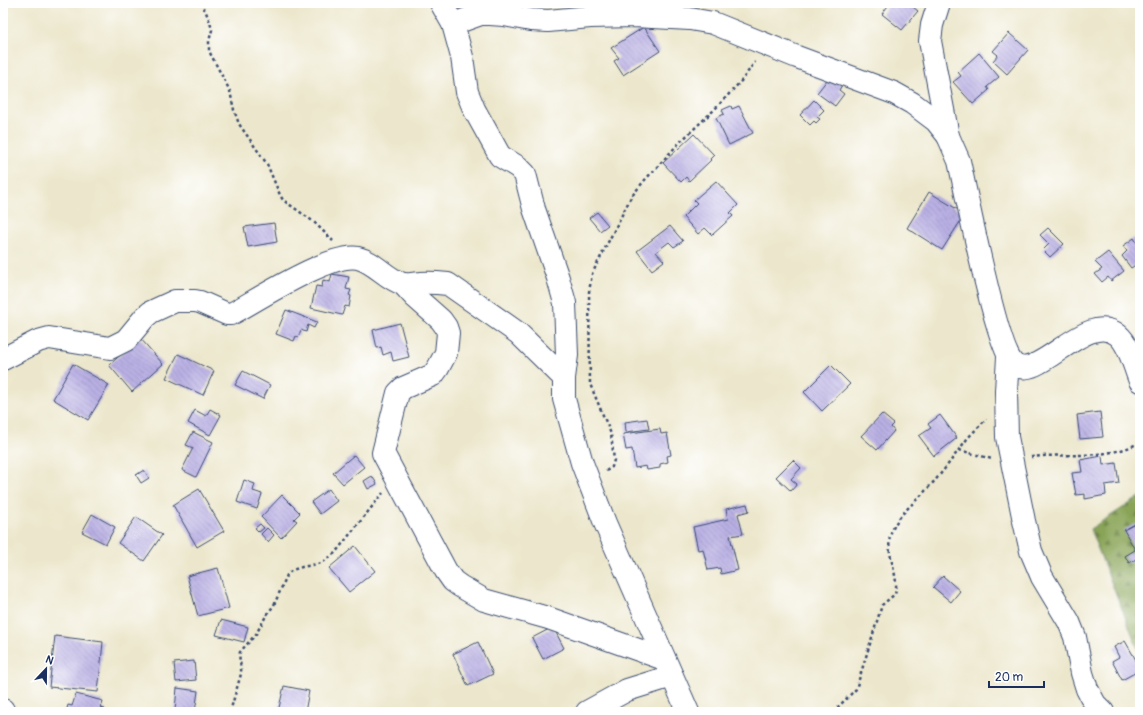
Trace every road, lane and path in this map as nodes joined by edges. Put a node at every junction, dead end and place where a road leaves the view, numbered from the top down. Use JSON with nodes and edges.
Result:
{"nodes":[{"id":1,"x":199,"y":3,"type":"edge"},
{"id":2,"x":441,"y":3,"type":"edge"},
{"id":3,"x":939,"y":3,"type":"edge"},
{"id":4,"x":453,"y":24,"type":"junction"},
{"id":5,"x":767,"y":45,"type":"junction"},
{"id":6,"x":948,"y":136,"type":"junction"},
{"id":7,"x":350,"y":257,"type":"junction"},
{"id":8,"x":403,"y":284,"type":"junction"},
{"id":9,"x":1008,"y":357,"type":"junction"},
{"id":10,"x":3,"y":359,"type":"edge"},
{"id":11,"x":564,"y":378,"type":"junction"},
{"id":12,"x":1140,"y":381,"type":"edge"},
{"id":13,"x":1006,"y":399,"type":"junction"},
{"id":14,"x":1140,"y":442,"type":"edge"},
{"id":15,"x":959,"y":450,"type":"junction"},
{"id":16,"x":1012,"y":460,"type":"junction"},
{"id":17,"x":396,"y":477,"type":"junction"},
{"id":18,"x":590,"y":484,"type":"junction"},
{"id":19,"x":668,"y":668,"type":"junction"},
{"id":20,"x":230,"y":712,"type":"edge"},
{"id":21,"x":587,"y":712,"type":"edge"},
{"id":22,"x":688,"y":712,"type":"edge"},
{"id":23,"x":833,"y":712,"type":"edge"},
{"id":24,"x":1103,"y":712,"type":"edge"}],
"edges":[{"from":1,"to":7,"type":"path"},
{"from":2,"to":4,"type":"street"},
{"from":3,"to":6,"type":"street"},
{"from":4,"to":5,"type":"street"},
{"from":4,"to":11,"type":"street"},
{"from":5,"to":6,"type":"street"},
{"from":5,"to":18,"type":"path"},
{"from":6,"to":9,"type":"street"},
{"from":7,"to":8,"type":"street"},
{"from":7,"to":10,"type":"street"},
{"from":8,"to":11,"type":"street"},
{"from":8,"to":17,"type":"street"},
{"from":9,"to":12,"type":"street"},
{"from":9,"to":13,"type":"street"},
{"from":11,"to":18,"type":"street"},
{"from":13,"to":15,"type":"path"},
{"from":13,"to":16,"type":"street"},
{"from":14,"to":16,"type":"path"},
{"from":15,"to":16,"type":"path"},
{"from":15,"to":23,"type":"path"},
{"from":16,"to":24,"type":"street"},
{"from":17,"to":19,"type":"street"},
{"from":17,"to":20,"type":"path"},
{"from":18,"to":19,"type":"street"},
{"from":19,"to":21,"type":"street"},
{"from":19,"to":22,"type":"street"}]}
